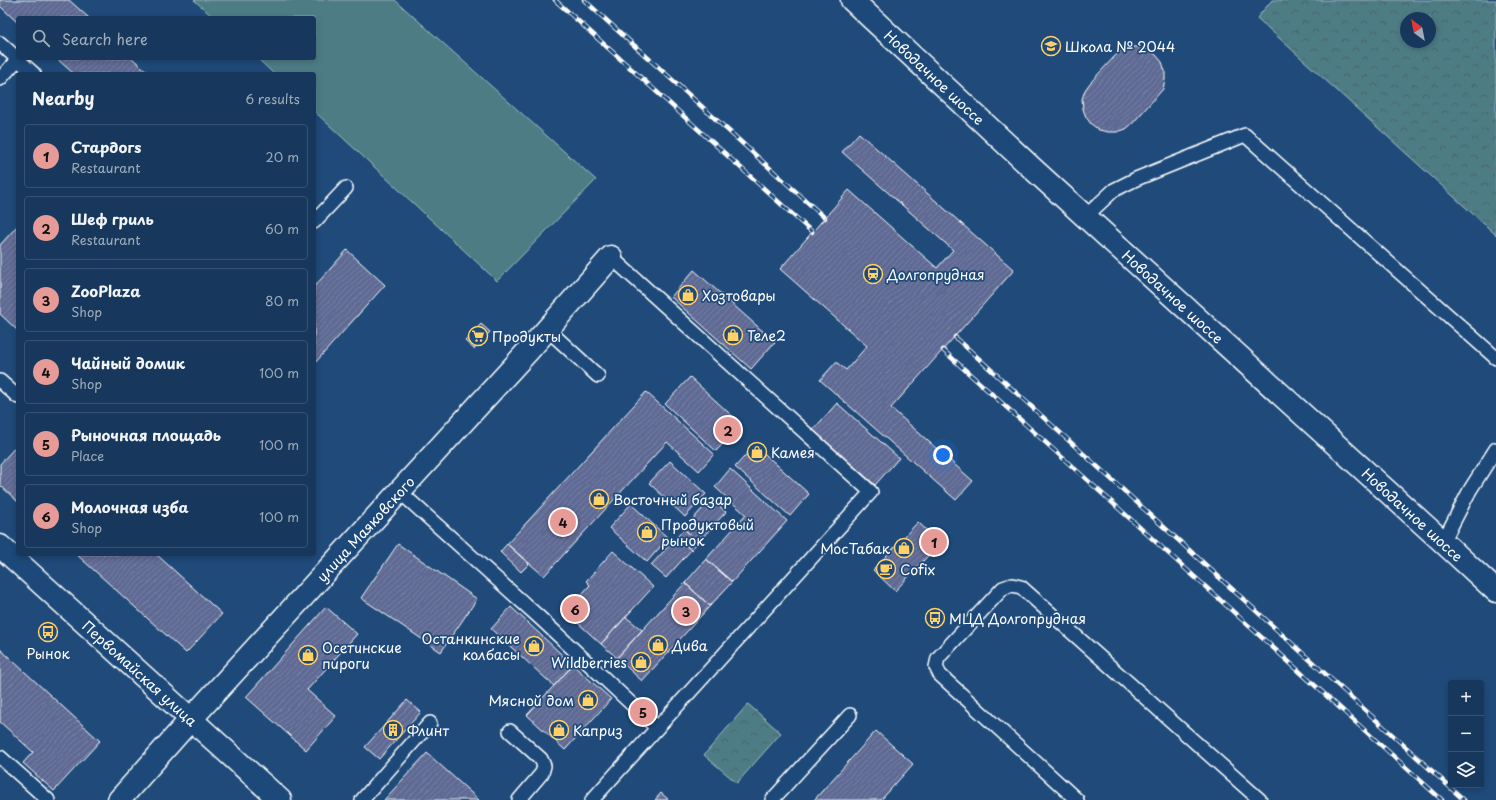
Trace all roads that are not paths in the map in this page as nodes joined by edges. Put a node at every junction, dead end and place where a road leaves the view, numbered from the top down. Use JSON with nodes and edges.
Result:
{"nodes":[{"id":1,"x":852,"y":0,"type":"edge"},
{"id":2,"x":0,"y":43,"type":"edge"},
{"id":3,"x":16,"y":57,"type":"edge"},
{"id":4,"x":17,"y":60,"type":"edge"},
{"id":5,"x":19,"y":60,"type":"edge"},
{"id":6,"x":32,"y":72,"type":"edge"},
{"id":7,"x":0,"y":79,"type":"edge"},
{"id":8,"x":346,"y":188,"type":"dead end"},
{"id":9,"x":1085,"y":217,"type":"junction"},
{"id":10,"x":316,"y":220,"type":"edge"},
{"id":11,"x":611,"y":256,"type":"joint"},
{"id":12,"x":547,"y":329,"type":"junction"},
{"id":13,"x":1496,"y":358,"type":"edge"},
{"id":14,"x":598,"y":376,"type":"dead end"},
{"id":15,"x":0,"y":381,"type":"edge"},
{"id":16,"x":16,"y":395,"type":"edge"},
{"id":17,"x":1496,"y":449,"type":"edge"},
{"id":18,"x":400,"y":491,"type":"junction"},
{"id":19,"x":1443,"y":542,"type":"junction"},
{"id":20,"x":0,"y":546,"type":"edge"},
{"id":21,"x":1496,"y":591,"type":"edge"},
{"id":22,"x":850,"y":715,"type":"dead end"},
{"id":23,"x":191,"y":719,"type":"junction"},
{"id":24,"x":430,"y":723,"type":"dead end"},
{"id":25,"x":657,"y":728,"type":"junction"},
{"id":26,"x":510,"y":731,"type":"dead end"},
{"id":27,"x":0,"y":756,"type":"edge"},
{"id":28,"x":48,"y":800,"type":"edge"},
{"id":29,"x":119,"y":800,"type":"edge"},
{"id":30,"x":280,"y":800,"type":"edge"},
{"id":31,"x":362,"y":800,"type":"edge"},
{"id":32,"x":519,"y":800,"type":"edge"},
{"id":33,"x":592,"y":800,"type":"edge"},
{"id":34,"x":772,"y":800,"type":"edge"},
{"id":35,"x":1077,"y":800,"type":"edge"},
{"id":36,"x":1260,"y":800,"type":"edge"}],
"edges":[{"from":1,"to":9,"type":"street","name":"Новодачное шоссе"},
{"from":2,"to":3,"type":"lane"},
{"from":4,"to":7,"type":"lane"},
{"from":5,"to":6,"type":"lane"},
{"from":8,"to":10,"type":"lane"},
{"from":9,"to":13,"type":"lane"},
{"from":9,"to":19,"type":"street","name":"Новодачное шоссе"},
{"from":11,"to":12,"type":"street","name":"улица Маяковского"},
{"from":11,"to":25,"type":"lane"},
{"from":12,"to":14,"type":"lane"},
{"from":12,"to":18,"type":"street","name":"улица Маяковского"},
{"from":15,"to":16,"type":"lane"},
{"from":17,"to":19,"type":"lane"},
{"from":18,"to":23,"type":"street","name":"улица Маяковского"},
{"from":18,"to":25,"type":"lane"},
{"from":19,"to":21,"type":"street","name":"Новодачное шоссе"},
{"from":20,"to":23,"type":"street","name":"Первомайская улица"},
{"from":22,"to":34,"type":"lane"},
{"from":23,"to":29,"type":"street","name":"улица Маяковского"},
{"from":23,"to":30,"type":"street","name":"Первомайская улица"},
{"from":24,"to":31,"type":"lane"},
{"from":25,"to":33,"type":"lane"},
{"from":26,"to":32,"type":"lane"},
{"from":27,"to":28,"type":"lane"},
{"from":35,"to":36,"type":"lane"}]}
